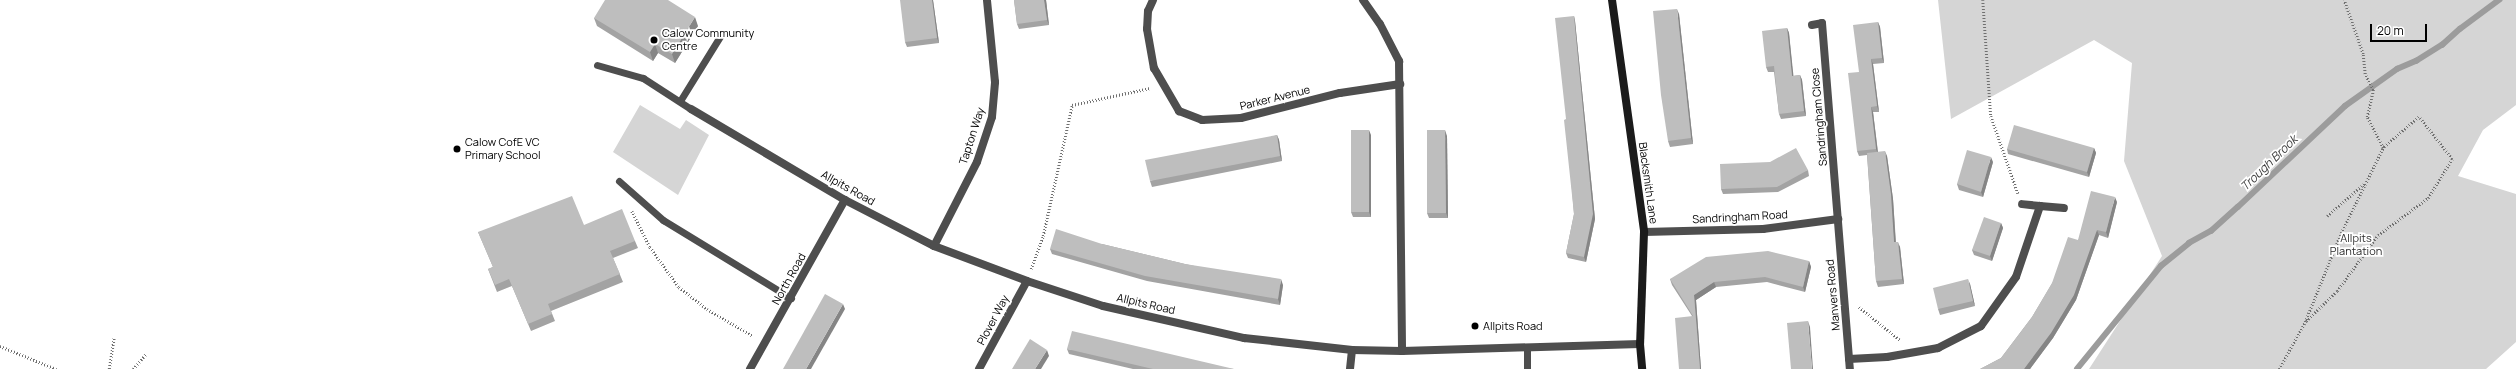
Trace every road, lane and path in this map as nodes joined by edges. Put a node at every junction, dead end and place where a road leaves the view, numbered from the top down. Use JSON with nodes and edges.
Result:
{"nodes":[{"id":1,"x":987,"y":0,"type":"edge"},
{"id":2,"x":1153,"y":0,"type":"edge"},
{"id":3,"x":1363,"y":0,"type":"edge"},
{"id":4,"x":1612,"y":0,"type":"edge"},
{"id":5,"x":1983,"y":0,"type":"edge"},
{"id":6,"x":2344,"y":0,"type":"edge"},
{"id":7,"x":1812,"y":25,"type":"dead end"},
{"id":8,"x":721,"y":35,"type":"dead end"},
{"id":9,"x":597,"y":65,"type":"dead end"},
{"id":10,"x":1400,"y":84,"type":"junction"},
{"id":11,"x":1163,"y":85,"type":"junction"},
{"id":12,"x":680,"y":101,"type":"junction"},
{"id":13,"x":691,"y":109,"type":"joint"},
{"id":14,"x":2384,"y":148,"type":"junction"},
{"id":15,"x":619,"y":181,"type":"dead end"},
{"id":16,"x":2367,"y":181,"type":"junction"},
{"id":17,"x":636,"y":196,"type":"junction"},
{"id":18,"x":845,"y":200,"type":"junction"},
{"id":19,"x":2022,"y":204,"type":"joint"},
{"id":20,"x":2040,"y":206,"type":"junction"},
{"id":21,"x":2064,"y":208,"type":"dead end"},
{"id":22,"x":2328,"y":216,"type":"dead end"},
{"id":23,"x":1838,"y":219,"type":"junction"},
{"id":24,"x":1644,"y":232,"type":"junction"},
{"id":25,"x":934,"y":246,"type":"junction"},
{"id":26,"x":1027,"y":281,"type":"junction"},
{"id":27,"x":1844,"y":295,"type":"junction"},
{"id":28,"x":791,"y":298,"type":"junction"},
{"id":29,"x":2305,"y":322,"type":"junction"},
{"id":30,"x":114,"y":337,"type":"dead end"},
{"id":31,"x":765,"y":344,"type":"junction"},
{"id":32,"x":1640,"y":344,"type":"junction"},
{"id":33,"x":0,"y":346,"type":"edge"},
{"id":34,"x":1527,"y":348,"type":"junction"},
{"id":35,"x":1352,"y":350,"type":"junction"},
{"id":36,"x":1402,"y":351,"type":"junction"},
{"id":37,"x":1914,"y":352,"type":"junction"},
{"id":38,"x":146,"y":354,"type":"dead end"},
{"id":39,"x":1849,"y":359,"type":"junction"},
{"id":40,"x":56,"y":369,"type":"edge"},
{"id":41,"x":109,"y":369,"type":"edge"},
{"id":42,"x":133,"y":369,"type":"edge"},
{"id":43,"x":750,"y":369,"type":"edge"},
{"id":44,"x":979,"y":369,"type":"edge"},
{"id":45,"x":1350,"y":369,"type":"edge"},
{"id":46,"x":1528,"y":369,"type":"edge"},
{"id":47,"x":1642,"y":369,"type":"edge"},
{"id":48,"x":1850,"y":369,"type":"edge"},
{"id":49,"x":2279,"y":369,"type":"edge"}],
"edges":[{"from":1,"to":25,"type":"street","name":"Tapton Way"},
{"from":2,"to":11,"type":"street","name":"Parker Avenue"},
{"from":3,"to":10,"type":"street"},
{"from":4,"to":24,"type":"street","name":"Blacksmith Lane"},
{"from":5,"to":19,"type":"path"},
{"from":6,"to":14,"type":"path"},
{"from":7,"to":23,"type":"street","name":"Sandringham Close"},
{"from":8,"to":12,"type":"lane"},
{"from":9,"to":12,"type":"lane"},
{"from":10,"to":11,"type":"street","name":"Parker Avenue"},
{"from":10,"to":36,"type":"street"},
{"from":11,"to":26,"type":"path"},
{"from":12,"to":13,"type":"lane"},
{"from":13,"to":18,"type":"street","name":"Allpits Road"},
{"from":14,"to":16,"type":"path"},
{"from":14,"to":29,"type":"path"},
{"from":15,"to":17,"type":"lane"},
{"from":16,"to":22,"type":"path"},
{"from":16,"to":29,"type":"path"},
{"from":17,"to":28,"type":"lane"},
{"from":17,"to":31,"type":"path"},
{"from":18,"to":25,"type":"street","name":"Allpits Road"},
{"from":18,"to":28,"type":"street","name":"North Road"},
{"from":19,"to":20,"type":"street"},
{"from":20,"to":21,"type":"street"},
{"from":20,"to":37,"type":"street"},
{"from":23,"to":24,"type":"street","name":"Sandringham Road"},
{"from":23,"to":27,"type":"street","name":"Manvers Road"},
{"from":24,"to":32,"type":"street","name":"Blacksmith Lane"},
{"from":25,"to":26,"type":"street","name":"Allpits Road"},
{"from":26,"to":35,"type":"street","name":"Allpits Road"},
{"from":26,"to":44,"type":"street","name":"Plover Way"},
{"from":27,"to":37,"type":"path"},
{"from":27,"to":39,"type":"street","name":"Manvers Road"},
{"from":28,"to":31,"type":"street","name":"North Road"},
{"from":29,"to":49,"type":"path"},
{"from":30,"to":41,"type":"path"},
{"from":31,"to":43,"type":"street","name":"North Road"},
{"from":32,"to":34,"type":"street","name":"Allpits Road"},
{"from":32,"to":47,"type":"street","name":"Blacksmith Lane"},
{"from":33,"to":40,"type":"path"},
{"from":34,"to":36,"type":"street","name":"Allpits Road"},
{"from":34,"to":46,"type":"lane"},
{"from":35,"to":36,"type":"street","name":"Allpits Road"},
{"from":35,"to":45,"type":"street"},
{"from":37,"to":39,"type":"street"},
{"from":38,"to":42,"type":"path"},
{"from":39,"to":48,"type":"street","name":"Manvers Road"}]}
